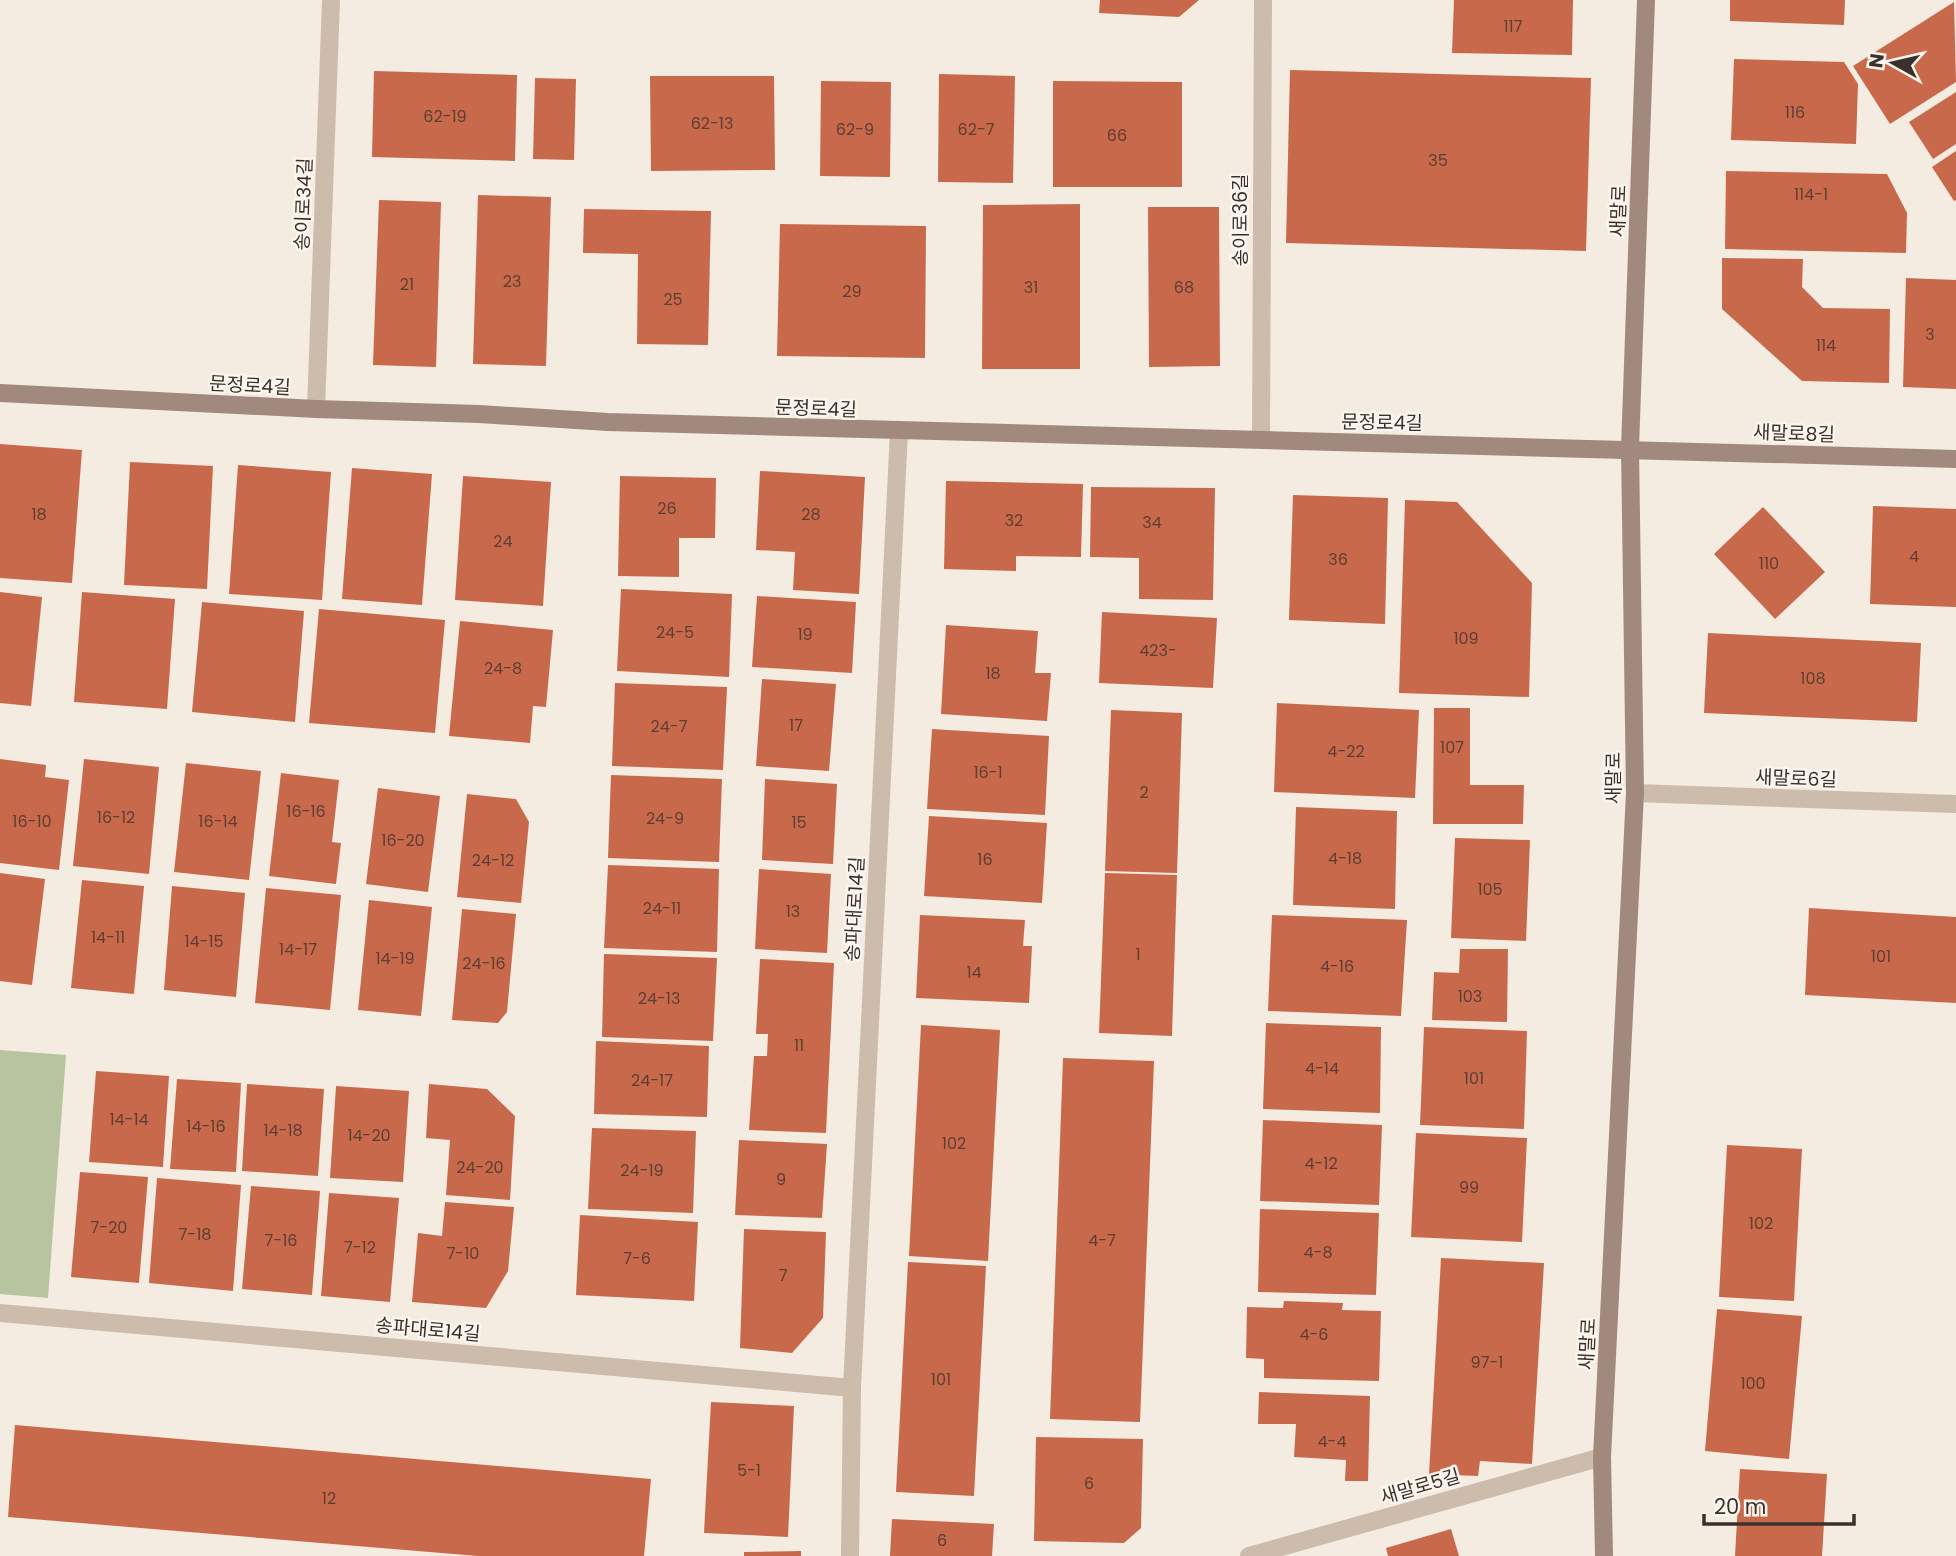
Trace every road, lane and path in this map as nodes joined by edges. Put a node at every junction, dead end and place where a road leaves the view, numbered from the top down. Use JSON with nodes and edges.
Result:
{"nodes":[{"id":1,"x":331,"y":0,"type":"edge"},
{"id":2,"x":1263,"y":0,"type":"edge"},
{"id":3,"x":1646,"y":0,"type":"edge"},
{"id":4,"x":0,"y":393,"type":"edge"},
{"id":5,"x":316,"y":410,"type":"junction"},
{"id":6,"x":899,"y":431,"type":"junction"},
{"id":7,"x":1261,"y":440,"type":"junction"},
{"id":8,"x":1630,"y":448,"type":"junction"},
{"id":9,"x":1956,"y":459,"type":"edge"},
{"id":10,"x":1635,"y":793,"type":"junction"},
{"id":11,"x":1956,"y":804,"type":"edge"},
{"id":12,"x":0,"y":1313,"type":"edge"},
{"id":13,"x":852,"y":1388,"type":"junction"},
{"id":14,"x":1602,"y":1457,"type":"junction"},
{"id":15,"x":849,"y":1556,"type":"edge"},
{"id":16,"x":1249,"y":1556,"type":"edge"},
{"id":17,"x":1604,"y":1556,"type":"edge"}],
"edges":[{"from":1,"to":5,"type":"street","name":"송이로34길"},
{"from":2,"to":7,"type":"street","name":"송이로36길"},
{"from":3,"to":8,"type":"street","name":"새말로"},
{"from":4,"to":5,"type":"street","name":"문정로4길"},
{"from":5,"to":6,"type":"street","name":"문정로4길"},
{"from":6,"to":7,"type":"street","name":"문정로4길"},
{"from":6,"to":13,"type":"street","name":"송파대로14길"},
{"from":7,"to":8,"type":"street","name":"문정로4길"},
{"from":8,"to":9,"type":"street","name":"새말로8길"},
{"from":8,"to":10,"type":"street","name":"새말로"},
{"from":10,"to":11,"type":"street","name":"새말로6길"},
{"from":10,"to":14,"type":"street","name":"새말로"},
{"from":12,"to":13,"type":"street","name":"송파대로14길"},
{"from":13,"to":15,"type":"street","name":"송파대로14길"},
{"from":14,"to":16,"type":"street","name":"새말로5길"},
{"from":14,"to":17,"type":"street","name":"새말로"}]}
